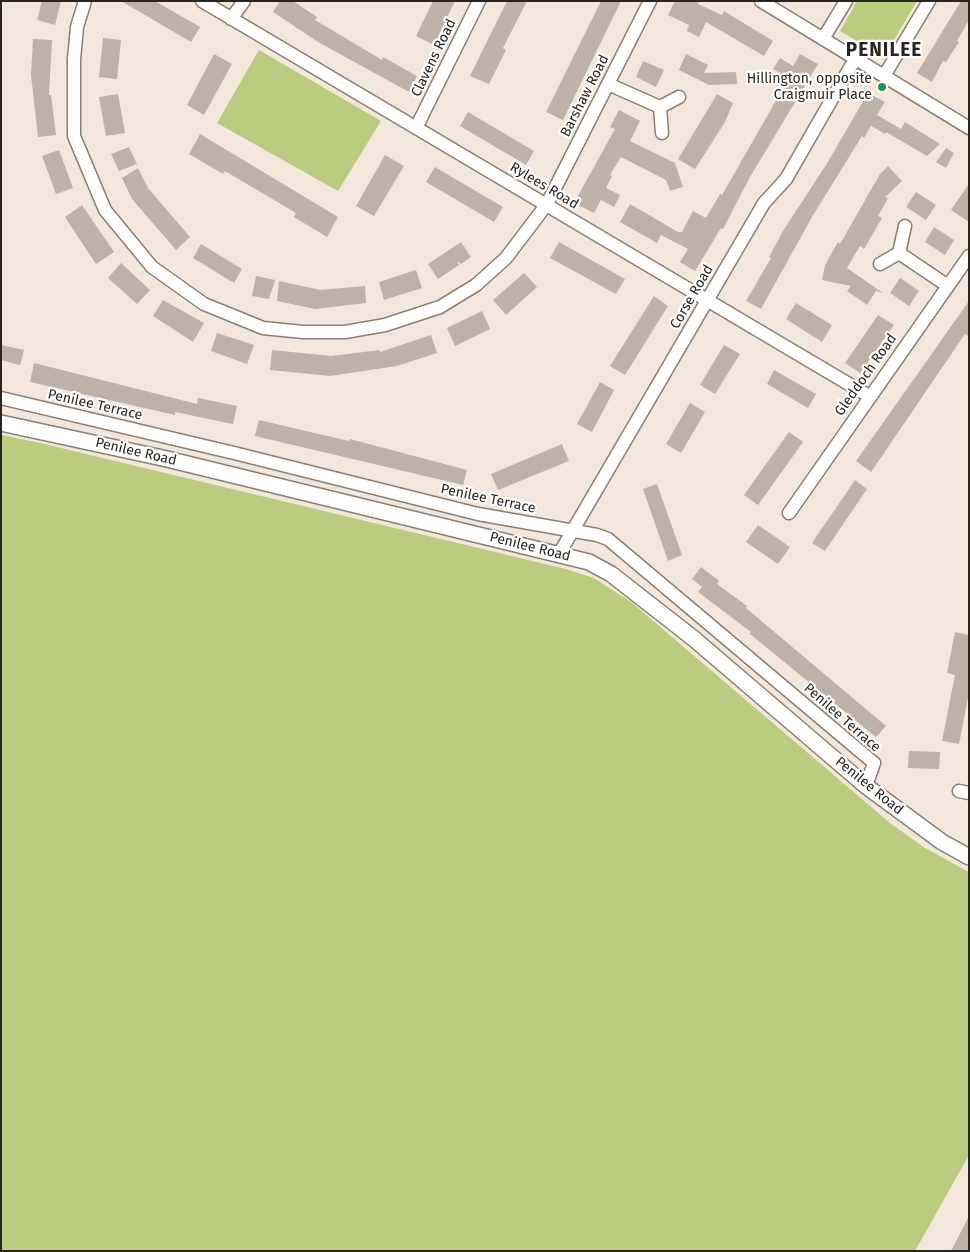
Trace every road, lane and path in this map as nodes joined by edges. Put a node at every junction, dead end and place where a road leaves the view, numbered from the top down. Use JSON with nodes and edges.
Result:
{"nodes":[{"id":1,"x":85,"y":1,"type":"edge"},
{"id":2,"x":202,"y":1,"type":"edge"},
{"id":3,"x":244,"y":1,"type":"edge"},
{"id":4,"x":479,"y":1,"type":"edge"},
{"id":5,"x":650,"y":1,"type":"edge"},
{"id":6,"x":761,"y":1,"type":"edge"},
{"id":7,"x":846,"y":1,"type":"edge"},
{"id":8,"x":929,"y":1,"type":"edge"},
{"id":9,"x":231,"y":18,"type":"junction"},
{"id":10,"x":823,"y":39,"type":"junction"},
{"id":11,"x":855,"y":59,"type":"junction"},
{"id":12,"x":884,"y":76,"type":"junction"},
{"id":13,"x":608,"y":84,"type":"junction"},
{"id":14,"x":679,"y":97,"type":"dead end"},
{"id":15,"x":660,"y":107,"type":"junction"},
{"id":16,"x":416,"y":128,"type":"junction"},
{"id":17,"x":969,"y":128,"type":"edge"},
{"id":18,"x":662,"y":134,"type":"dead end"},
{"id":19,"x":546,"y":204,"type":"junction"},
{"id":20,"x":905,"y":226,"type":"dead end"},
{"id":21,"x":899,"y":253,"type":"junction"},
{"id":22,"x":969,"y":256,"type":"edge"},
{"id":23,"x":880,"y":264,"type":"dead end"},
{"id":24,"x":948,"y":286,"type":"junction"},
{"id":25,"x":708,"y":301,"type":"junction"},
{"id":26,"x":869,"y":396,"type":"junction"},
{"id":27,"x":1,"y":398,"type":"edge"},
{"id":28,"x":1,"y":422,"type":"edge"},
{"id":29,"x":789,"y":513,"type":"dead end"},
{"id":30,"x":571,"y":532,"type":"junction"},
{"id":31,"x":559,"y":554,"type":"junction"},
{"id":32,"x":866,"y":786,"type":"junction"},
{"id":33,"x":969,"y":857,"type":"edge"}],
"edges":[{"from":1,"to":19,"type":"street","name":"Barshaw Road"},
{"from":2,"to":9,"type":"street","name":"Rylees Road"},
{"from":3,"to":9,"type":"street"},
{"from":4,"to":16,"type":"street","name":"Clavens Road"},
{"from":5,"to":13,"type":"street","name":"Barshaw Road"},
{"from":6,"to":10,"type":"street"},
{"from":7,"to":10,"type":"street"},
{"from":8,"to":12,"type":"street"},
{"from":9,"to":16,"type":"street","name":"Rylees Road"},
{"from":10,"to":11,"type":"street"},
{"from":11,"to":12,"type":"street"},
{"from":11,"to":25,"type":"street","name":"Corse Road"},
{"from":12,"to":17,"type":"street"},
{"from":13,"to":15,"type":"street"},
{"from":13,"to":19,"type":"street","name":"Barshaw Road"},
{"from":14,"to":15,"type":"street"},
{"from":15,"to":18,"type":"street"},
{"from":16,"to":19,"type":"street","name":"Rylees Road"},
{"from":19,"to":25,"type":"street","name":"Rylees Road"},
{"from":20,"to":21,"type":"street"},
{"from":21,"to":23,"type":"street"},
{"from":21,"to":24,"type":"street"},
{"from":22,"to":24,"type":"street","name":"Gleddoch Road"},
{"from":24,"to":26,"type":"street","name":"Gleddoch Road"},
{"from":25,"to":26,"type":"street","name":"Rylees Road"},
{"from":25,"to":30,"type":"street","name":"Corse Road"},
{"from":26,"to":29,"type":"street","name":"Gleddoch Road"},
{"from":27,"to":30,"type":"street","name":"Penilee Terrace"},
{"from":28,"to":31,"type":"street","name":"Penilee Road"},
{"from":30,"to":31,"type":"street","name":"Corse Road"},
{"from":30,"to":32,"type":"street","name":"Penilee Terrace"},
{"from":31,"to":32,"type":"street","name":"Penilee Road"},
{"from":32,"to":33,"type":"street","name":"Penilee Road"}]}
